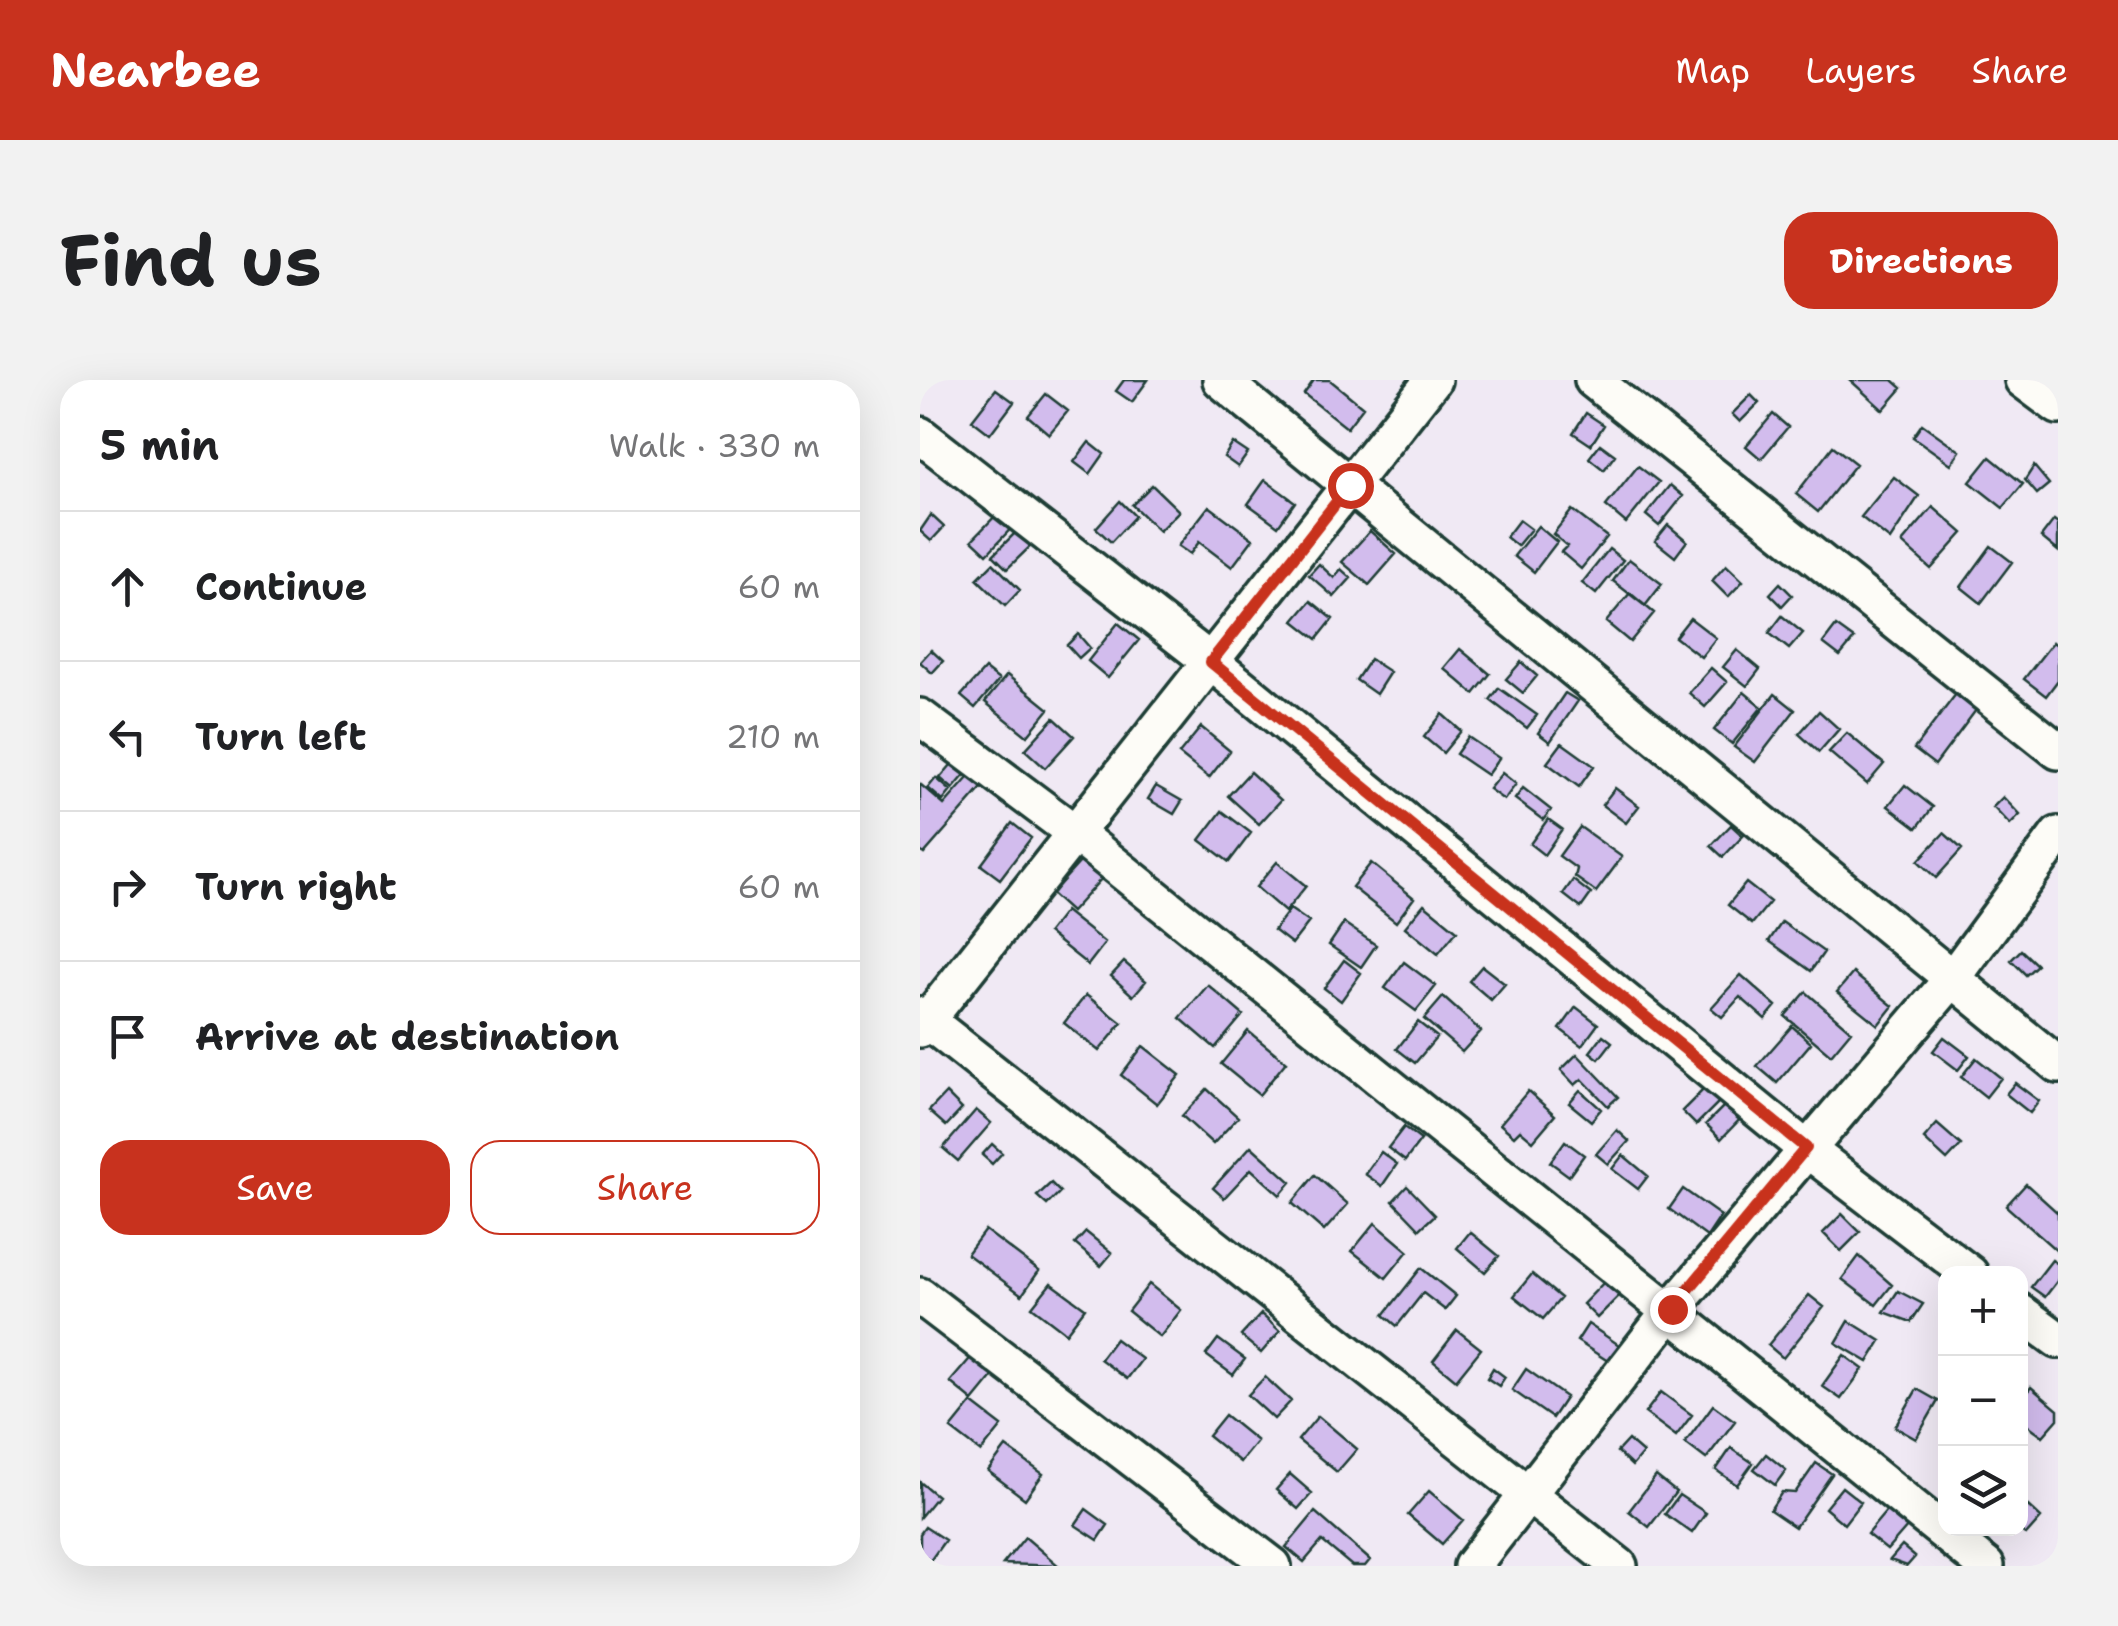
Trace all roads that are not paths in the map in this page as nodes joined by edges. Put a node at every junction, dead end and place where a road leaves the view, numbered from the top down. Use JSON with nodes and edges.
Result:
{"nodes":[{"id":1,"x":1220,"y":380,"type":"edge"},
{"id":2,"x":1434,"y":380,"type":"edge"},
{"id":3,"x":1594,"y":380,"type":"edge"},
{"id":4,"x":2023,"y":380,"type":"edge"},
{"id":5,"x":2058,"y":406,"type":"edge"},
{"id":6,"x":920,"y":435,"type":"edge"},
{"id":7,"x":1350,"y":485,"type":"junction"},
{"id":8,"x":1211,"y":662,"type":"junction"},
{"id":9,"x":920,"y":717,"type":"edge"},
{"id":10,"x":2058,"y":751,"type":"edge"},
{"id":11,"x":1075,"y":834,"type":"junction"},
{"id":12,"x":2058,"y":835,"type":"edge"},
{"id":13,"x":1952,"y":978,"type":"junction"},
{"id":14,"x":922,"y":1022,"type":"edge"},
{"id":15,"x":2058,"y":1066,"type":"edge"},
{"id":16,"x":1806,"y":1148,"type":"junction"},
{"id":17,"x":1960,"y":1266,"type":"edge"},
{"id":18,"x":920,"y":1296,"type":"edge"},
{"id":19,"x":1672,"y":1309,"type":"junction"},
{"id":20,"x":2028,"y":1318,"type":"edge"},
{"id":21,"x":2058,"y":1340,"type":"edge"},
{"id":22,"x":1528,"y":1494,"type":"junction"},
{"id":23,"x":1273,"y":1566,"type":"edge"},
{"id":24,"x":1472,"y":1566,"type":"edge"},
{"id":25,"x":1619,"y":1566,"type":"edge"},
{"id":26,"x":1986,"y":1566,"type":"edge"}],
"edges":[{"from":1,"to":7,"type":"street"},
{"from":2,"to":7,"type":"street"},
{"from":3,"to":10,"type":"street"},
{"from":4,"to":5,"type":"street"},
{"from":6,"to":8,"type":"street"},
{"from":7,"to":8,"type":"street"},
{"from":7,"to":13,"type":"street"},
{"from":8,"to":11,"type":"street"},
{"from":8,"to":16,"type":"street"},
{"from":9,"to":11,"type":"street"},
{"from":11,"to":14,"type":"street"},
{"from":11,"to":19,"type":"street"},
{"from":12,"to":13,"type":"street"},
{"from":13,"to":15,"type":"street"},
{"from":13,"to":16,"type":"street"},
{"from":14,"to":22,"type":"street"},
{"from":16,"to":17,"type":"street"},
{"from":16,"to":19,"type":"street"},
{"from":18,"to":23,"type":"street"},
{"from":19,"to":22,"type":"street"},
{"from":19,"to":26,"type":"street"},
{"from":20,"to":21,"type":"street"},
{"from":22,"to":24,"type":"street"},
{"from":22,"to":25,"type":"street"}]}
